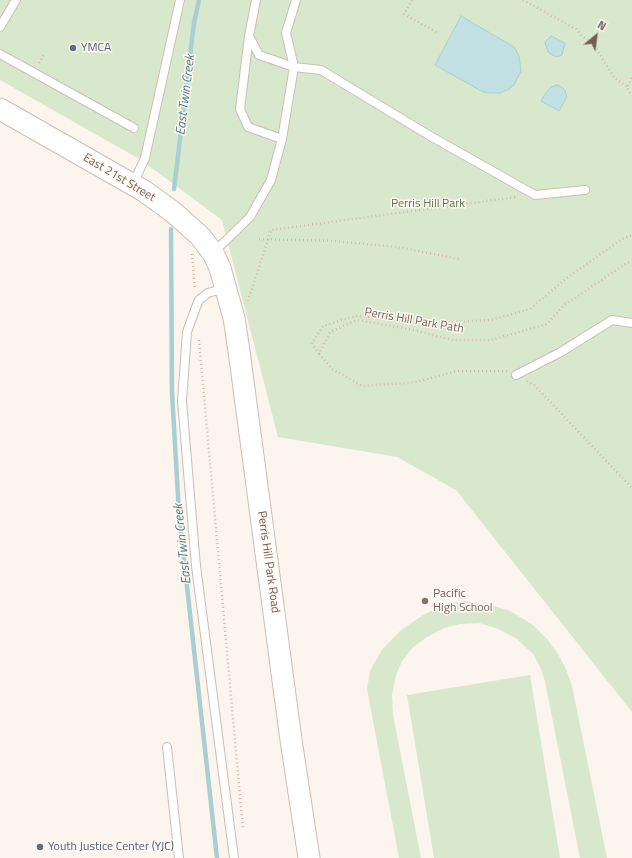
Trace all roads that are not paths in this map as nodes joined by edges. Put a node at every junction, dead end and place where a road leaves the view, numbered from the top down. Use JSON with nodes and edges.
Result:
{"nodes":[{"id":1,"x":16,"y":0,"type":"edge"},
{"id":2,"x":180,"y":0,"type":"edge"},
{"id":3,"x":256,"y":0,"type":"edge"},
{"id":4,"x":296,"y":0,"type":"edge"},
{"id":5,"x":0,"y":28,"type":"edge"},
{"id":6,"x":249,"y":36,"type":"junction"},
{"id":7,"x":0,"y":54,"type":"edge"},
{"id":8,"x":294,"y":67,"type":"junction"},
{"id":9,"x":0,"y":109,"type":"edge"},
{"id":10,"x":134,"y":128,"type":"dead end"},
{"id":11,"x":282,"y":139,"type":"junction"},
{"id":12,"x":138,"y":188,"type":"junction"},
{"id":13,"x":585,"y":190,"type":"dead end"},
{"id":14,"x":217,"y":260,"type":"junction"},
{"id":15,"x":226,"y":287,"type":"junction"},
{"id":16,"x":632,"y":323,"type":"edge"},
{"id":17,"x":516,"y":375,"type":"road end"},
{"id":18,"x":167,"y":747,"type":"dead end"},
{"id":19,"x":179,"y":858,"type":"edge"},
{"id":20,"x":234,"y":858,"type":"edge"},
{"id":21,"x":309,"y":858,"type":"edge"}],
"edges":[{"from":1,"to":5,"type":"lane"},
{"from":2,"to":12,"type":"lane"},
{"from":3,"to":6,"type":"lane"},
{"from":4,"to":8,"type":"lane"},
{"from":6,"to":8,"type":"lane"},
{"from":6,"to":11,"type":"lane"},
{"from":7,"to":10,"type":"lane"},
{"from":8,"to":11,"type":"lane"},
{"from":8,"to":13,"type":"lane"},
{"from":9,"to":12,"type":"street","name":"East 21st Street"},
{"from":11,"to":14,"type":"lane"},
{"from":12,"to":14,"type":"street","name":"East 21st Street"},
{"from":14,"to":15,"type":"street","name":"Perris Hill Park Road"},
{"from":15,"to":20,"type":"lane"},
{"from":15,"to":21,"type":"street","name":"Perris Hill Park Road"},
{"from":16,"to":17,"type":"lane"},
{"from":18,"to":19,"type":"lane"}]}
